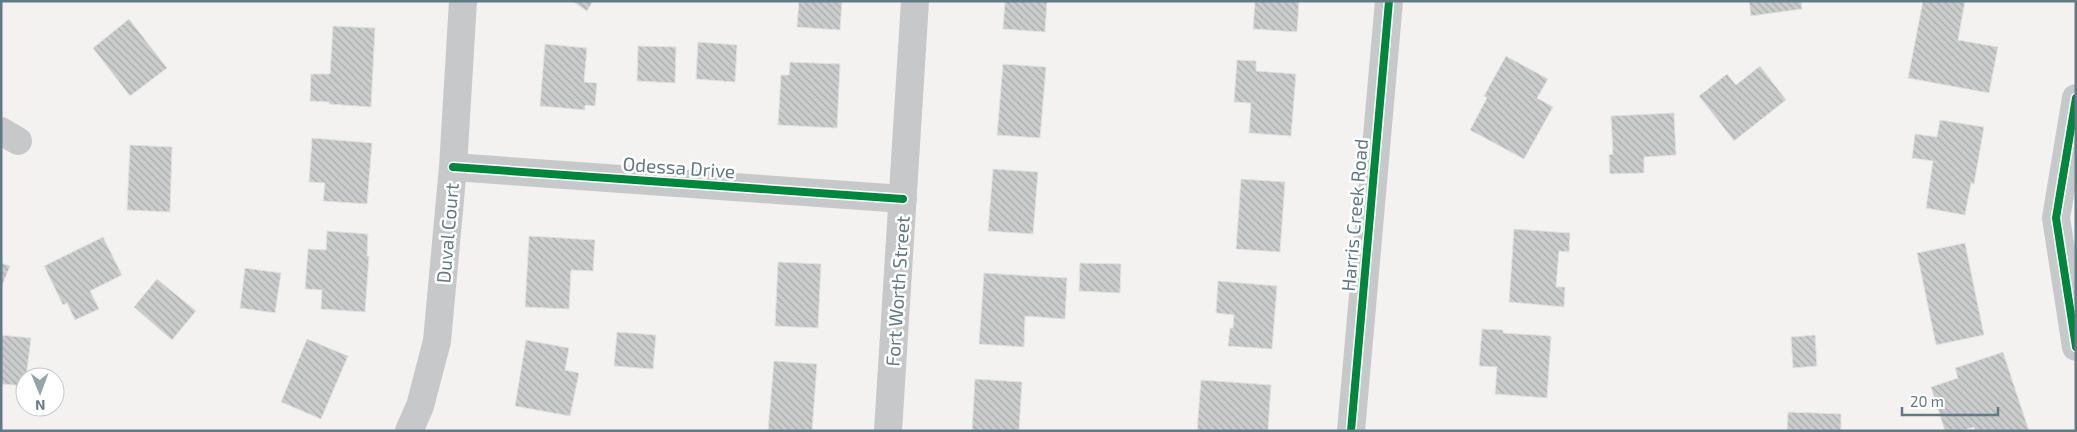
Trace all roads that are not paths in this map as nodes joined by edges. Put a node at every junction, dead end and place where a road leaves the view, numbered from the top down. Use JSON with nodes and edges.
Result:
{"nodes":[{"id":1,"x":463,"y":1,"type":"edge"},
{"id":2,"x":914,"y":1,"type":"edge"},
{"id":3,"x":1389,"y":1,"type":"edge"},
{"id":4,"x":2076,"y":98,"type":"edge"},
{"id":5,"x":453,"y":167,"type":"junction"},
{"id":6,"x":903,"y":199,"type":"junction"},
{"id":7,"x":2076,"y":347,"type":"edge"},
{"id":8,"x":410,"y":431,"type":"edge"},
{"id":9,"x":888,"y":431,"type":"edge"},
{"id":10,"x":1351,"y":431,"type":"edge"}],
"edges":[{"from":1,"to":5,"type":"street","name":"Duval Court"},
{"from":2,"to":6,"type":"street","name":"Fort Worth Street"},
{"from":3,"to":10,"type":"street","name":"Harris Creek Road"},
{"from":4,"to":7,"type":"street"},
{"from":5,"to":6,"type":"street","name":"Odessa Drive"},
{"from":5,"to":8,"type":"street","name":"Duval Court"},
{"from":6,"to":9,"type":"street","name":"Fort Worth Street"}]}
